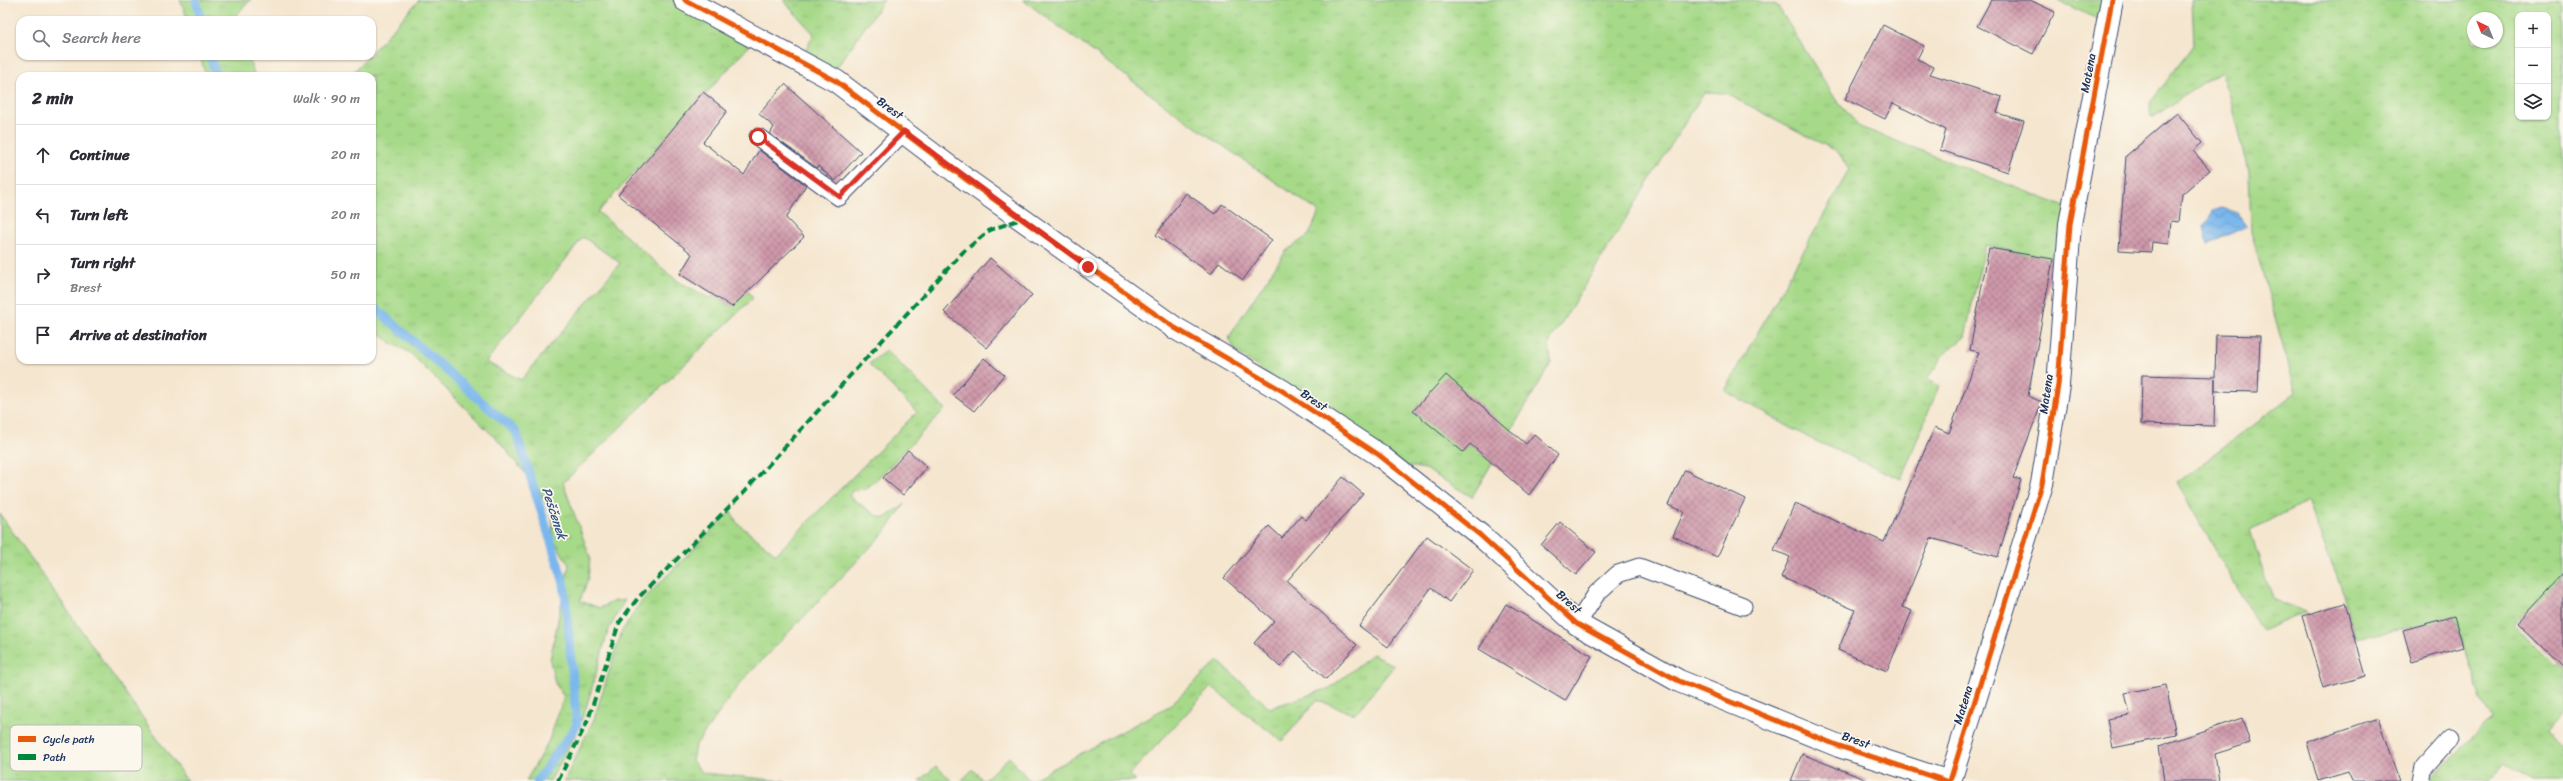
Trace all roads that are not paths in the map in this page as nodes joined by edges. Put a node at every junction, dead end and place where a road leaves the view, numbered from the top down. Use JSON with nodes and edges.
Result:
{"nodes":[{"id":1,"x":685,"y":0,"type":"edge"},
{"id":2,"x":2112,"y":0,"type":"edge"},
{"id":3,"x":904,"y":131,"type":"junction"},
{"id":4,"x":758,"y":137,"type":"dead end"},
{"id":5,"x":1743,"y":606,"type":"dead end"},
{"id":6,"x":1577,"y":624,"type":"junction"},
{"id":7,"x":2449,"y":739,"type":"dead end"},
{"id":8,"x":1946,"y":781,"type":"edge"},
{"id":9,"x":1950,"y":781,"type":"edge"},
{"id":10,"x":2421,"y":781,"type":"edge"}],
"edges":[{"from":1,"to":3,"type":"street","name":"Brest"},
{"from":2,"to":9,"type":"street","name":"Matena"},
{"from":3,"to":4,"type":"lane"},
{"from":3,"to":6,"type":"street","name":"Brest"},
{"from":5,"to":6,"type":"lane"},
{"from":6,"to":8,"type":"street","name":"Brest"},
{"from":7,"to":10,"type":"lane"}]}
